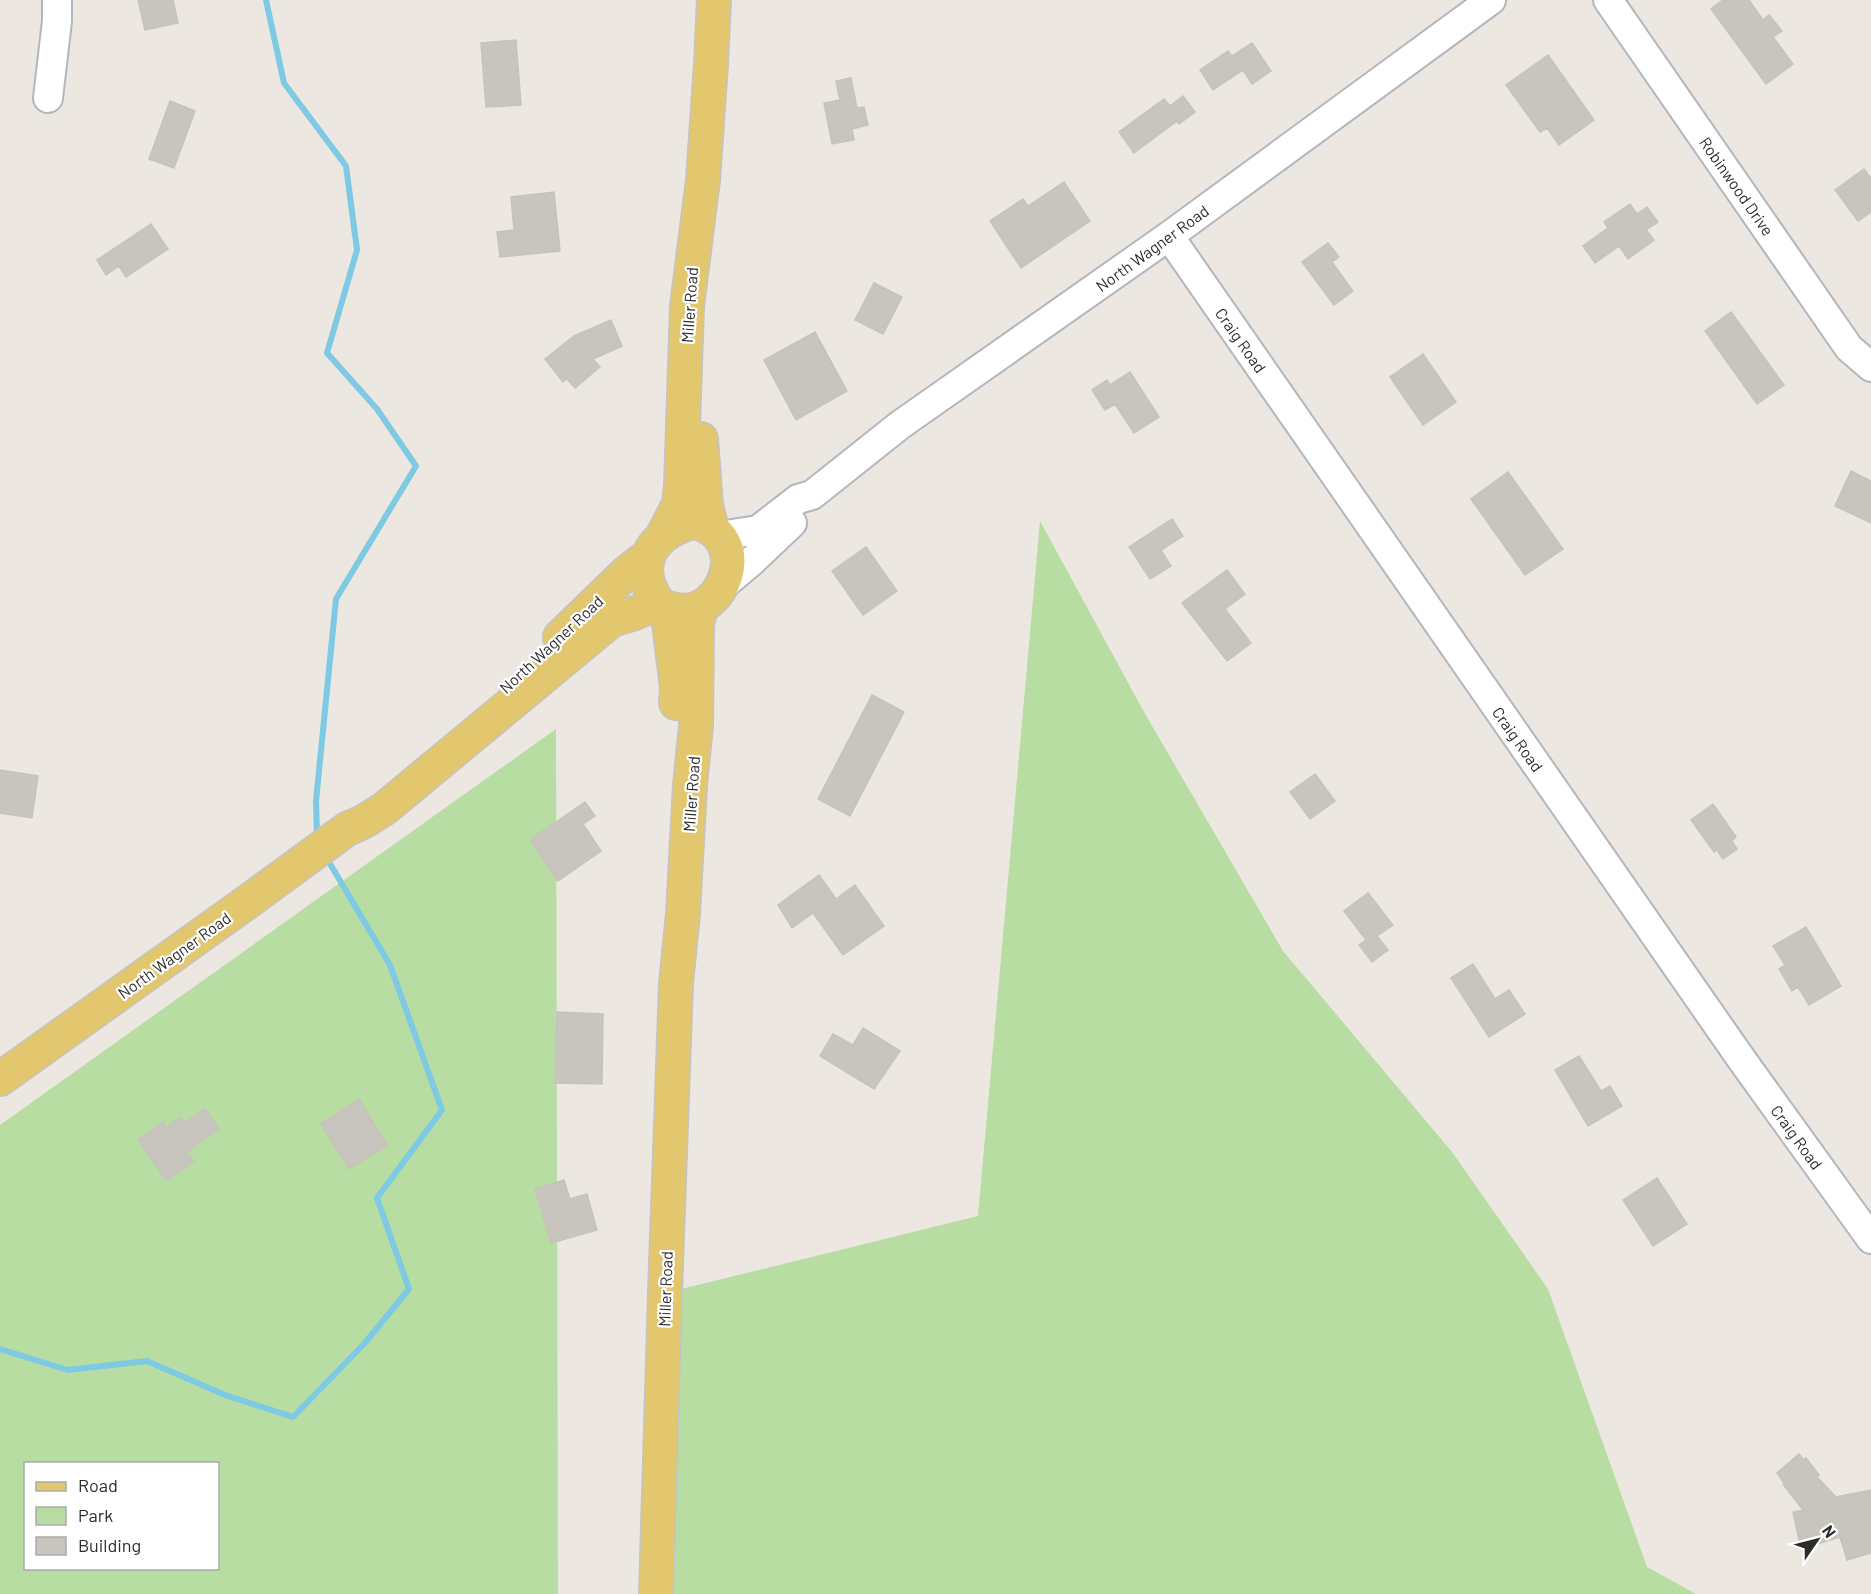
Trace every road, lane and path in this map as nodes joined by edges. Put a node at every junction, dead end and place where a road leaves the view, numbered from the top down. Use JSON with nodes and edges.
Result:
{"nodes":[{"id":1,"x":57,"y":0,"type":"edge"},
{"id":2,"x":714,"y":0,"type":"edge"},
{"id":3,"x":1491,"y":0,"type":"edge"},
{"id":4,"x":1608,"y":0,"type":"edge"},
{"id":5,"x":48,"y":98,"type":"dead end"},
{"id":6,"x":703,"y":180,"type":"junction"},
{"id":7,"x":1168,"y":236,"type":"junction"},
{"id":8,"x":1871,"y":367,"type":"edge"},
{"id":9,"x":812,"y":495,"type":"junction"},
{"id":10,"x":715,"y":532,"type":"junction"},
{"id":11,"x":656,"y":545,"type":"junction"},
{"id":12,"x":711,"y":596,"type":"junction"},
{"id":13,"x":663,"y":606,"type":"junction"},
{"id":14,"x":330,"y":841,"type":"junction"},
{"id":15,"x":676,"y":983,"type":"junction"},
{"id":16,"x":0,"y":1079,"type":"edge"},
{"id":17,"x":1871,"y":1239,"type":"edge"},
{"id":18,"x":656,"y":1594,"type":"edge"}],
"edges":[{"from":1,"to":5,"type":"street"},
{"from":2,"to":6,"type":"main road","name":"Miller Road"},
{"from":3,"to":7,"type":"street","name":"North Wagner Road"},
{"from":4,"to":8,"type":"street","name":"Robinwood Drive"},
{"from":6,"to":10,"type":"main road","name":"Miller Road"},
{"from":6,"to":11,"type":"main road","name":"Miller Road"},
{"from":7,"to":9,"type":"street","name":"North Wagner Road"},
{"from":7,"to":17,"type":"street","name":"Craig Road"},
{"from":9,"to":10,"type":"street","name":"North Wagner Road"},
{"from":9,"to":12,"type":"street","name":"North Wagner Road"},
{"from":10,"to":11,"type":"main road"},
{"from":10,"to":12,"type":"main road"},
{"from":11,"to":13,"type":"main road"},
{"from":11,"to":14,"type":"main road","name":"North Wagner Road"},
{"from":12,"to":13,"type":"main road"},
{"from":12,"to":15,"type":"main road","name":"Miller Road"},
{"from":13,"to":14,"type":"main road","name":"North Wagner Road"},
{"from":13,"to":15,"type":"main road","name":"Miller Road"},
{"from":14,"to":16,"type":"main road","name":"North Wagner Road"},
{"from":15,"to":18,"type":"main road","name":"Miller Road"}]}
